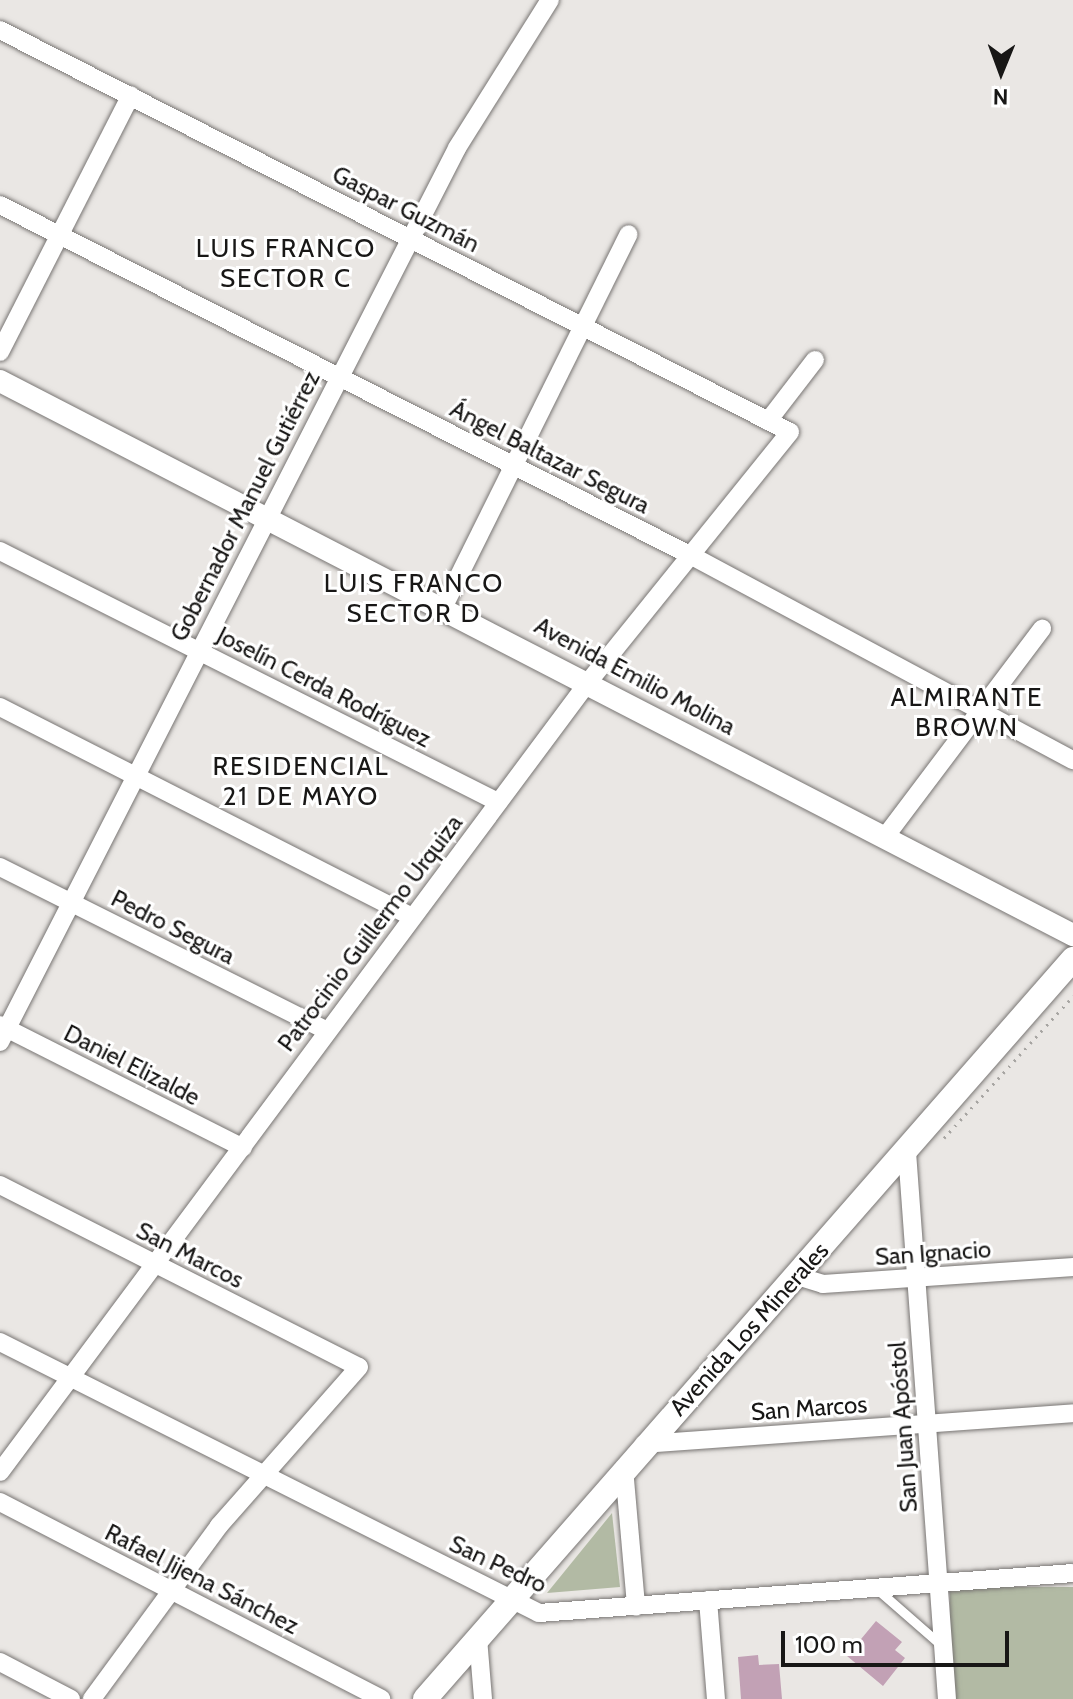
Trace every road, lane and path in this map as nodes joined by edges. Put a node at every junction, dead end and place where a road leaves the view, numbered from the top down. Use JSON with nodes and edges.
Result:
{"nodes":[{"id":1,"x":550,"y":0,"type":"edge"},
{"id":2,"x":0,"y":30,"type":"edge"},
{"id":3,"x":131,"y":95,"type":"junction"},
{"id":4,"x":0,"y":205,"type":"edge"},
{"id":5,"x":629,"y":234,"type":"dead end"},
{"id":6,"x":60,"y":235,"type":"junction"},
{"id":7,"x":411,"y":238,"type":"junction"},
{"id":8,"x":583,"y":325,"type":"junction"},
{"id":9,"x":0,"y":352,"type":"edge"},
{"id":10,"x":815,"y":360,"type":"dead end"},
{"id":11,"x":339,"y":376,"type":"junction"},
{"id":12,"x":0,"y":381,"type":"edge"},
{"id":13,"x":768,"y":421,"type":"junction"},
{"id":14,"x":790,"y":432,"type":"joint"},
{"id":15,"x":513,"y":465,"type":"junction"},
{"id":16,"x":266,"y":516,"type":"junction"},
{"id":17,"x":0,"y":551,"type":"edge"},
{"id":18,"x":692,"y":556,"type":"junction"},
{"id":19,"x":444,"y":606,"type":"junction"},
{"id":20,"x":1042,"y":629,"type":"dead end"},
{"id":21,"x":199,"y":650,"type":"junction"},
{"id":22,"x":589,"y":681,"type":"junction"},
{"id":23,"x":0,"y":707,"type":"edge"},
{"id":24,"x":981,"y":711,"type":"junction"},
{"id":25,"x":1073,"y":760,"type":"edge"},
{"id":26,"x":135,"y":777,"type":"junction"},
{"id":27,"x":498,"y":802,"type":"junction"},
{"id":28,"x":885,"y":837,"type":"junction"},
{"id":29,"x":0,"y":867,"type":"edge"},
{"id":30,"x":71,"y":903,"type":"junction"},
{"id":31,"x":411,"y":916,"type":"junction"},
{"id":32,"x":1073,"y":935,"type":"edge"},
{"id":33,"x":1073,"y":959,"type":"edge"},
{"id":34,"x":325,"y":1030,"type":"junction"},
{"id":35,"x":2,"y":1032,"type":"edge"},
{"id":36,"x":243,"y":1148,"type":"junction"},
{"id":37,"x":907,"y":1152,"type":"junction"},
{"id":38,"x":0,"y":1185,"type":"edge"},
{"id":39,"x":153,"y":1263,"type":"junction"},
{"id":40,"x":1073,"y":1267,"type":"edge"},
{"id":41,"x":797,"y":1276,"type":"junction"},
{"id":42,"x":916,"y":1278,"type":"junction"},
{"id":43,"x":0,"y":1342,"type":"edge"},
{"id":44,"x":68,"y":1377,"type":"junction"},
{"id":45,"x":1073,"y":1413,"type":"edge"},
{"id":46,"x":926,"y":1424,"type":"junction"},
{"id":47,"x":644,"y":1444,"type":"junction"},
{"id":48,"x":624,"y":1468,"type":"junction"},
{"id":49,"x":0,"y":1472,"type":"edge"},
{"id":50,"x":265,"y":1475,"type":"junction"},
{"id":51,"x":0,"y":1502,"type":"edge"},
{"id":52,"x":1073,"y":1573,"type":"edge"},
{"id":53,"x":938,"y":1583,"type":"junction"},
{"id":54,"x":875,"y":1587,"type":"junction"},
{"id":55,"x":171,"y":1590,"type":"junction"},
{"id":56,"x":512,"y":1599,"type":"junction"},
{"id":57,"x":708,"y":1600,"type":"junction"},
{"id":58,"x":636,"y":1606,"type":"junction"},
{"id":59,"x":478,"y":1638,"type":"junction"},
{"id":60,"x":943,"y":1648,"type":"junction"},
{"id":61,"x":0,"y":1662,"type":"edge"},
{"id":62,"x":71,"y":1699,"type":"edge"},
{"id":63,"x":92,"y":1699,"type":"edge"},
{"id":64,"x":381,"y":1699,"type":"edge"},
{"id":65,"x":425,"y":1699,"type":"edge"},
{"id":66,"x":483,"y":1699,"type":"edge"},
{"id":67,"x":716,"y":1699,"type":"edge"},
{"id":68,"x":947,"y":1699,"type":"edge"}],
"edges":[{"from":1,"to":7,"type":"street","name":"Gobernador Manuel Gutiérrez"},
{"from":2,"to":3,"type":"street","name":"Gaspar Guzmán"},
{"from":3,"to":6,"type":"street"},
{"from":3,"to":7,"type":"street","name":"Gaspar Guzmán"},
{"from":4,"to":6,"type":"street","name":"Ángel Baltazar Segura"},
{"from":5,"to":8,"type":"street"},
{"from":6,"to":9,"type":"street"},
{"from":6,"to":11,"type":"street","name":"Ángel Baltazar Segura"},
{"from":7,"to":8,"type":"street","name":"Gaspar Guzmán"},
{"from":7,"to":11,"type":"street","name":"Gobernador Manuel Gutiérrez"},
{"from":8,"to":13,"type":"street","name":"Gaspar Guzmán"},
{"from":8,"to":15,"type":"street"},
{"from":10,"to":13,"type":"street"},
{"from":11,"to":15,"type":"street","name":"Ángel Baltazar Segura"},
{"from":11,"to":16,"type":"street","name":"Gobernador Manuel Gutiérrez"},
{"from":12,"to":16,"type":"street","name":"Avenida Emilio Molina"},
{"from":13,"to":14,"type":"street","name":"Gaspar Guzmán"},
{"from":14,"to":18,"type":"street","name":"Patrocinio Guillermo Urquiza"},
{"from":15,"to":18,"type":"street","name":"Ángel Baltazar Segura"},
{"from":15,"to":19,"type":"street"},
{"from":16,"to":19,"type":"street","name":"Avenida Emilio Molina"},
{"from":16,"to":21,"type":"street","name":"Gobernador Manuel Gutiérrez"},
{"from":17,"to":21,"type":"street","name":"Joselín Cerda Rodríguez"},
{"from":18,"to":22,"type":"street","name":"Patrocinio Guillermo Urquiza"},
{"from":18,"to":24,"type":"street","name":"Ángel Baltazar Segura"},
{"from":19,"to":22,"type":"street","name":"Avenida Emilio Molina"},
{"from":20,"to":24,"type":"street"},
{"from":21,"to":26,"type":"street","name":"Gobernador Manuel Gutiérrez"},
{"from":21,"to":27,"type":"street","name":"Joselín Cerda Rodríguez"},
{"from":22,"to":27,"type":"street","name":"Patrocinio Guillermo Urquiza"},
{"from":22,"to":28,"type":"street","name":"Avenida Emilio Molina"},
{"from":23,"to":26,"type":"street"},
{"from":24,"to":25,"type":"street","name":"Ángel Baltazar Segura"},
{"from":24,"to":28,"type":"street"},
{"from":26,"to":30,"type":"street","name":"Gobernador Manuel Gutiérrez"},
{"from":26,"to":31,"type":"street"},
{"from":27,"to":31,"type":"street","name":"Patrocinio Guillermo Urquiza"},
{"from":28,"to":32,"type":"street","name":"Avenida Emilio Molina"},
{"from":29,"to":30,"type":"street","name":"Pedro Segura"},
{"from":30,"to":34,"type":"street","name":"Pedro Segura"},
{"from":30,"to":35,"type":"street","name":"Gobernador Manuel Gutiérrez"},
{"from":31,"to":34,"type":"street","name":"Patrocinio Guillermo Urquiza"},
{"from":33,"to":37,"type":"main road","name":"Avenida Los Minerales"},
{"from":34,"to":36,"type":"street","name":"Patrocinio Guillermo Urquiza"},
{"from":35,"to":36,"type":"street","name":"Daniel Elizalde"},
{"from":36,"to":39,"type":"street","name":"Patrocinio Guillermo Urquiza"},
{"from":37,"to":41,"type":"main road","name":"Avenida Los Minerales"},
{"from":37,"to":42,"type":"street","name":"San Juan Apóstol"},
{"from":38,"to":39,"type":"street","name":"San Marcos"},
{"from":39,"to":44,"type":"street","name":"Patrocinio Guillermo Urquiza"},
{"from":39,"to":50,"type":"street","name":"San Marcos"},
{"from":40,"to":42,"type":"street","name":"San Ignacio"},
{"from":41,"to":42,"type":"street","name":"San Ignacio"},
{"from":41,"to":47,"type":"main road","name":"Avenida Los Minerales"},
{"from":42,"to":46,"type":"street","name":"San Juan Apóstol"},
{"from":43,"to":44,"type":"street","name":"San Pedro"},
{"from":44,"to":49,"type":"street","name":"Patrocinio Guillermo Urquiza"},
{"from":44,"to":50,"type":"street","name":"San Pedro"},
{"from":45,"to":46,"type":"street","name":"San Marcos"},
{"from":46,"to":47,"type":"street","name":"San Marcos"},
{"from":46,"to":53,"type":"street","name":"San Juan Apóstol"},
{"from":47,"to":48,"type":"main road","name":"Avenida Los Minerales"},
{"from":48,"to":56,"type":"main road","name":"Avenida Los Minerales"},
{"from":48,"to":58,"type":"street"},
{"from":50,"to":55,"type":"street"},
{"from":50,"to":56,"type":"street","name":"San Pedro"},
{"from":51,"to":55,"type":"street","name":"Rafael Jijena Sánchez"},
{"from":52,"to":53,"type":"street","name":"San Pedro"},
{"from":53,"to":54,"type":"street","name":"San Pedro"},
{"from":53,"to":60,"type":"street","name":"San Juan Apóstol"},
{"from":54,"to":57,"type":"street","name":"San Pedro"},
{"from":54,"to":60,"type":"lane"},
{"from":55,"to":63,"type":"street"},
{"from":55,"to":64,"type":"street","name":"Rafael Jijena Sánchez"},
{"from":56,"to":58,"type":"street","name":"San Pedro"},
{"from":56,"to":59,"type":"main road","name":"Avenida Los Minerales"},
{"from":57,"to":58,"type":"street","name":"San Pedro"},
{"from":57,"to":67,"type":"street"},
{"from":59,"to":65,"type":"main road","name":"Avenida Los Minerales"},
{"from":59,"to":66,"type":"street"},
{"from":60,"to":68,"type":"street","name":"San Juan Apóstol"},
{"from":61,"to":62,"type":"street"}]}
